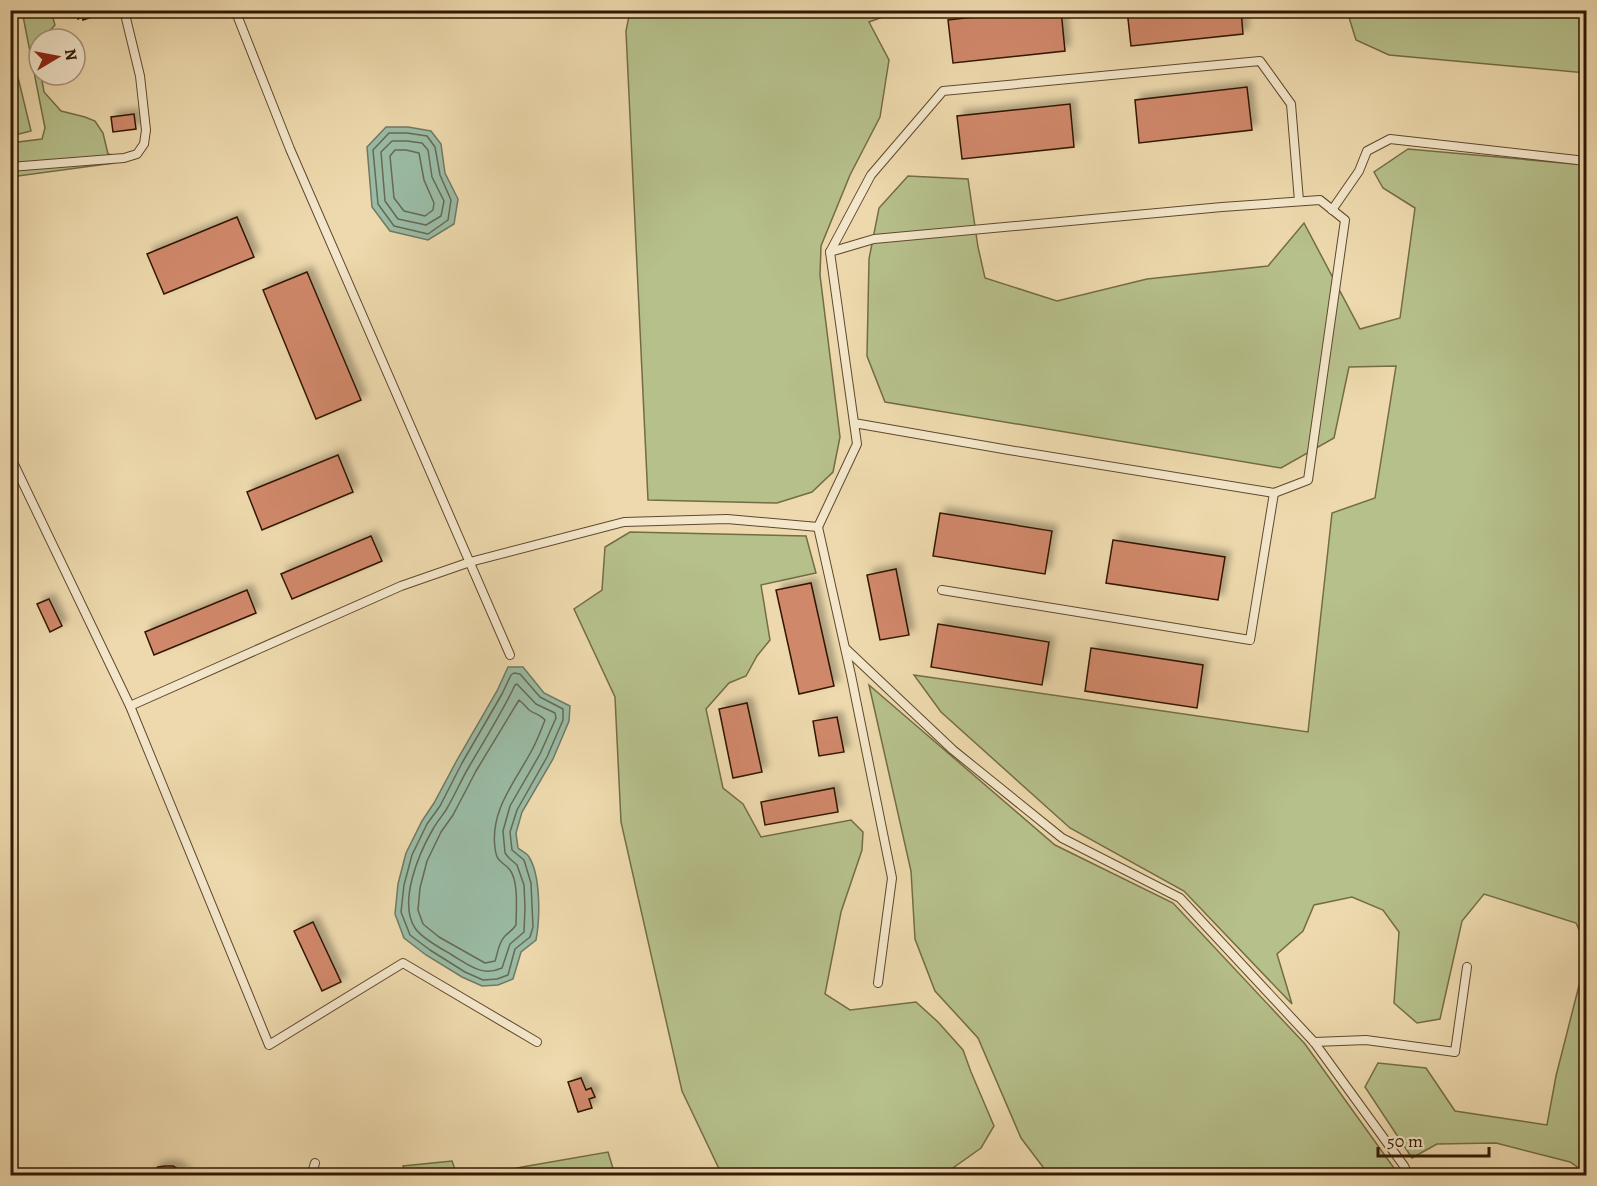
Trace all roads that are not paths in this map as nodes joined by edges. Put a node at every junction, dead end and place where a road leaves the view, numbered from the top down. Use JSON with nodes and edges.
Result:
{"nodes":[{"id":1,"x":124,"y":10,"type":"edge"},
{"id":2,"x":235,"y":10,"type":"edge"},
{"id":3,"x":1587,"y":161,"type":"edge"},
{"id":4,"x":10,"y":167,"type":"edge"},
{"id":5,"x":1299,"y":201,"type":"junction"},
{"id":6,"x":1332,"y":210,"type":"junction"},
{"id":7,"x":830,"y":252,"type":"junction"},
{"id":8,"x":854,"y":423,"type":"junction"},
{"id":9,"x":10,"y":456,"type":"edge"},
{"id":10,"x":1274,"y":493,"type":"junction"},
{"id":11,"x":818,"y":527,"type":"junction"},
{"id":12,"x":470,"y":562,"type":"junction"},
{"id":13,"x":942,"y":590,"type":"dead end"},
{"id":14,"x":845,"y":648,"type":"junction"},
{"id":15,"x":510,"y":655,"type":"dead end"},
{"id":16,"x":130,"y":706,"type":"junction"},
{"id":17,"x":1467,"y":967,"type":"dead end"},
{"id":18,"x":878,"y":983,"type":"dead end"},
{"id":19,"x":537,"y":1042,"type":"dead end"},
{"id":20,"x":1314,"y":1042,"type":"junction"},
{"id":21,"x":315,"y":1163,"type":"dead end"},
{"id":22,"x":311,"y":1176,"type":"edge"},
{"id":23,"x":1409,"y":1176,"type":"edge"}],
"edges":[{"from":1,"to":4,"type":"lane"},
{"from":2,"to":12,"type":"lane"},
{"from":3,"to":6,"type":"lane"},
{"from":5,"to":6,"type":"lane"},
{"from":5,"to":7,"type":"lane"},
{"from":5,"to":7,"type":"lane"},
{"from":6,"to":10,"type":"lane"},
{"from":7,"to":8,"type":"lane"},
{"from":8,"to":10,"type":"lane"},
{"from":8,"to":11,"type":"lane"},
{"from":9,"to":16,"type":"lane"},
{"from":10,"to":13,"type":"lane"},
{"from":11,"to":12,"type":"lane"},
{"from":11,"to":14,"type":"lane"},
{"from":12,"to":15,"type":"lane"},
{"from":12,"to":16,"type":"lane"},
{"from":14,"to":18,"type":"lane"},
{"from":14,"to":20,"type":"lane"},
{"from":16,"to":19,"type":"lane"},
{"from":17,"to":20,"type":"lane"},
{"from":20,"to":23,"type":"lane"},
{"from":21,"to":22,"type":"lane"}]}
